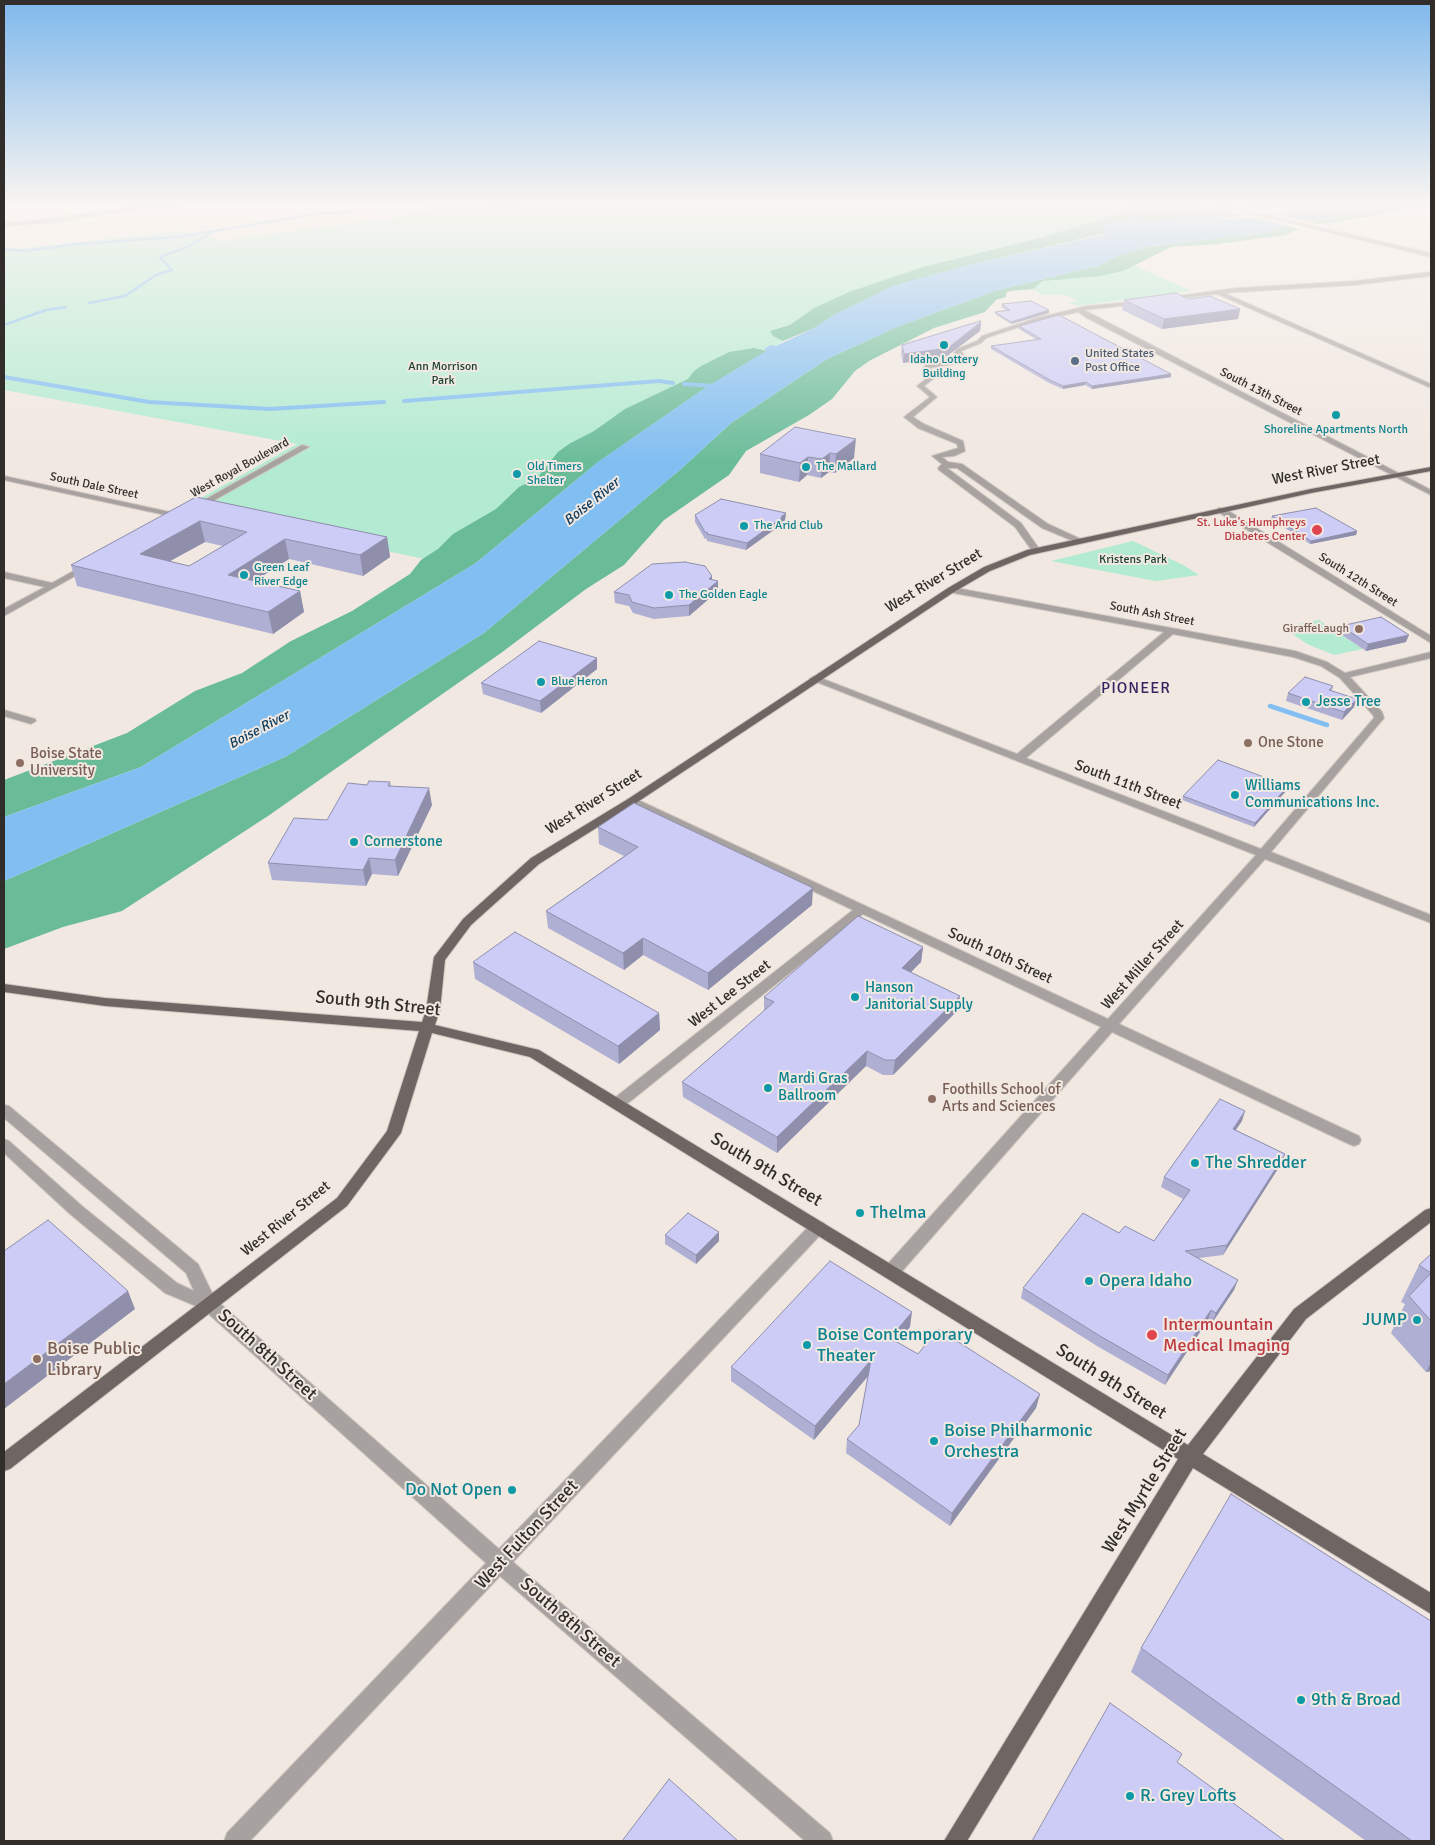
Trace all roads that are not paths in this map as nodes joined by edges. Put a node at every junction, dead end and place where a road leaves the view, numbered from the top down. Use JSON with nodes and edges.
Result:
{"nodes":[{"id":1,"x":1231,"y":291,"type":"edge"},
{"id":2,"x":1217,"y":292,"type":"junction"},
{"id":3,"x":1160,"y":299,"type":"edge"},
{"id":4,"x":1151,"y":300,"type":"edge"},
{"id":5,"x":1081,"y":311,"type":"junction"},
{"id":6,"x":1431,"y":386,"type":"edge"},
{"id":7,"x":305,"y":447,"type":"dead end"},
{"id":8,"x":946,"y":464,"type":"junction"},
{"id":9,"x":1431,"y":469,"type":"edge"},
{"id":10,"x":1398,"y":475,"type":"junction"},
{"id":11,"x":4,"y":478,"type":"edge"},
{"id":12,"x":1431,"y":493,"type":"edge"},
{"id":13,"x":1221,"y":510,"type":"junction"},
{"id":14,"x":179,"y":516,"type":"junction"},
{"id":15,"x":165,"y":524,"type":"edge"},
{"id":16,"x":1081,"y":541,"type":"junction"},
{"id":17,"x":1036,"y":550,"type":"junction"},
{"id":18,"x":97,"y":561,"type":"edge"},
{"id":19,"x":4,"y":575,"type":"edge"},
{"id":20,"x":52,"y":586,"type":"junction"},
{"id":21,"x":951,"y":590,"type":"junction"},
{"id":22,"x":4,"y":613,"type":"edge"},
{"id":23,"x":1171,"y":631,"type":"junction"},
{"id":24,"x":1431,"y":640,"type":"edge"},
{"id":25,"x":1431,"y":656,"type":"edge"},
{"id":26,"x":1343,"y":676,"type":"junction"},
{"id":27,"x":814,"y":679,"type":"junction"},
{"id":28,"x":4,"y":713,"type":"edge"},
{"id":29,"x":31,"y":721,"type":"dead end"},
{"id":30,"x":1018,"y":759,"type":"junction"},
{"id":31,"x":632,"y":800,"type":"junction"},
{"id":32,"x":1263,"y":854,"type":"junction"},
{"id":33,"x":862,"y":909,"type":"junction"},
{"id":34,"x":1431,"y":919,"type":"edge"},
{"id":35,"x":4,"y":988,"type":"edge"},
{"id":36,"x":1110,"y":1025,"type":"junction"},
{"id":37,"x":426,"y":1027,"type":"junction"},
{"id":38,"x":617,"y":1104,"type":"junction"},
{"id":39,"x":4,"y":1110,"type":"edge"},
{"id":40,"x":1354,"y":1140,"type":"dead end"},
{"id":41,"x":4,"y":1145,"type":"edge"},
{"id":42,"x":1431,"y":1214,"type":"edge"},
{"id":43,"x":818,"y":1227,"type":"junction"},
{"id":44,"x":891,"y":1272,"type":"junction"},
{"id":45,"x":209,"y":1304,"type":"junction"},
{"id":46,"x":1190,"y":1456,"type":"junction"},
{"id":47,"x":4,"y":1463,"type":"edge"},
{"id":48,"x":500,"y":1563,"type":"junction"},
{"id":49,"x":1431,"y":1604,"type":"edge"},
{"id":50,"x":235,"y":1841,"type":"edge"},
{"id":51,"x":822,"y":1841,"type":"edge"},
{"id":52,"x":955,"y":1841,"type":"edge"}],
"edges":[{"from":1,"to":2,"type":"street"},
{"from":2,"to":3,"type":"street"},
{"from":2,"to":6,"type":"street"},
{"from":4,"to":5,"type":"street"},
{"from":5,"to":8,"type":"street"},
{"from":5,"to":10,"type":"street","name":"South 13th Street"},
{"from":7,"to":14,"type":"street","name":"West Royal Boulevard"},
{"from":8,"to":16,"type":"street"},
{"from":8,"to":17,"type":"street"},
{"from":9,"to":10,"type":"main road","name":"West River Street"},
{"from":10,"to":12,"type":"street","name":"South 13th Street"},
{"from":10,"to":13,"type":"main road","name":"West River Street"},
{"from":11,"to":14,"type":"street","name":"South Dale Street"},
{"from":13,"to":16,"type":"main road","name":"West River Street"},
{"from":13,"to":24,"type":"street","name":"South 12th Street"},
{"from":14,"to":15,"type":"street","name":"West Royal Boulevard"},
{"from":16,"to":17,"type":"main road","name":"West River Street"},
{"from":17,"to":21,"type":"main road","name":"West River Street"},
{"from":18,"to":20,"type":"street"},
{"from":19,"to":20,"type":"street"},
{"from":20,"to":22,"type":"street"},
{"from":21,"to":23,"type":"street","name":"South Ash Street"},
{"from":21,"to":27,"type":"main road","name":"West River Street"},
{"from":23,"to":26,"type":"street","name":"South Ash Street"},
{"from":23,"to":30,"type":"street"},
{"from":25,"to":26,"type":"street"},
{"from":26,"to":32,"type":"street","name":"West Miller Street"},
{"from":27,"to":30,"type":"street","name":"South 11th Street"},
{"from":27,"to":31,"type":"main road","name":"West River Street"},
{"from":28,"to":29,"type":"street"},
{"from":30,"to":32,"type":"street","name":"South 11th Street"},
{"from":31,"to":33,"type":"street","name":"South 10th Street"},
{"from":31,"to":37,"type":"main road","name":"West River Street"},
{"from":32,"to":34,"type":"street","name":"South 11th Street"},
{"from":32,"to":36,"type":"street","name":"West Miller Street"},
{"from":33,"to":36,"type":"street","name":"South 10th Street"},
{"from":33,"to":38,"type":"street","name":"West Lee Street"},
{"from":35,"to":37,"type":"main road","name":"South 9th Street"},
{"from":36,"to":40,"type":"street","name":"South 10th Street"},
{"from":36,"to":44,"type":"street","name":"West Miller Street"},
{"from":37,"to":38,"type":"main road","name":"South 9th Street"},
{"from":37,"to":45,"type":"main road","name":"West River Street"},
{"from":38,"to":43,"type":"main road","name":"South 9th Street"},
{"from":39,"to":45,"type":"street","name":"South 8th Street"},
{"from":41,"to":45,"type":"street","name":"South 8th Street"},
{"from":42,"to":46,"type":"main road","name":"West Myrtle Street"},
{"from":43,"to":44,"type":"main road","name":"South 9th Street"},
{"from":43,"to":48,"type":"street","name":"West Fulton Street"},
{"from":44,"to":46,"type":"main road","name":"South 9th Street"},
{"from":45,"to":47,"type":"main road","name":"West River Street"},
{"from":45,"to":48,"type":"street","name":"South 8th Street"},
{"from":46,"to":49,"type":"main road","name":"South 9th Street"},
{"from":46,"to":52,"type":"main road","name":"West Myrtle Street"},
{"from":48,"to":50,"type":"street","name":"West Fulton Street"},
{"from":48,"to":51,"type":"street","name":"South 8th Street"}]}
